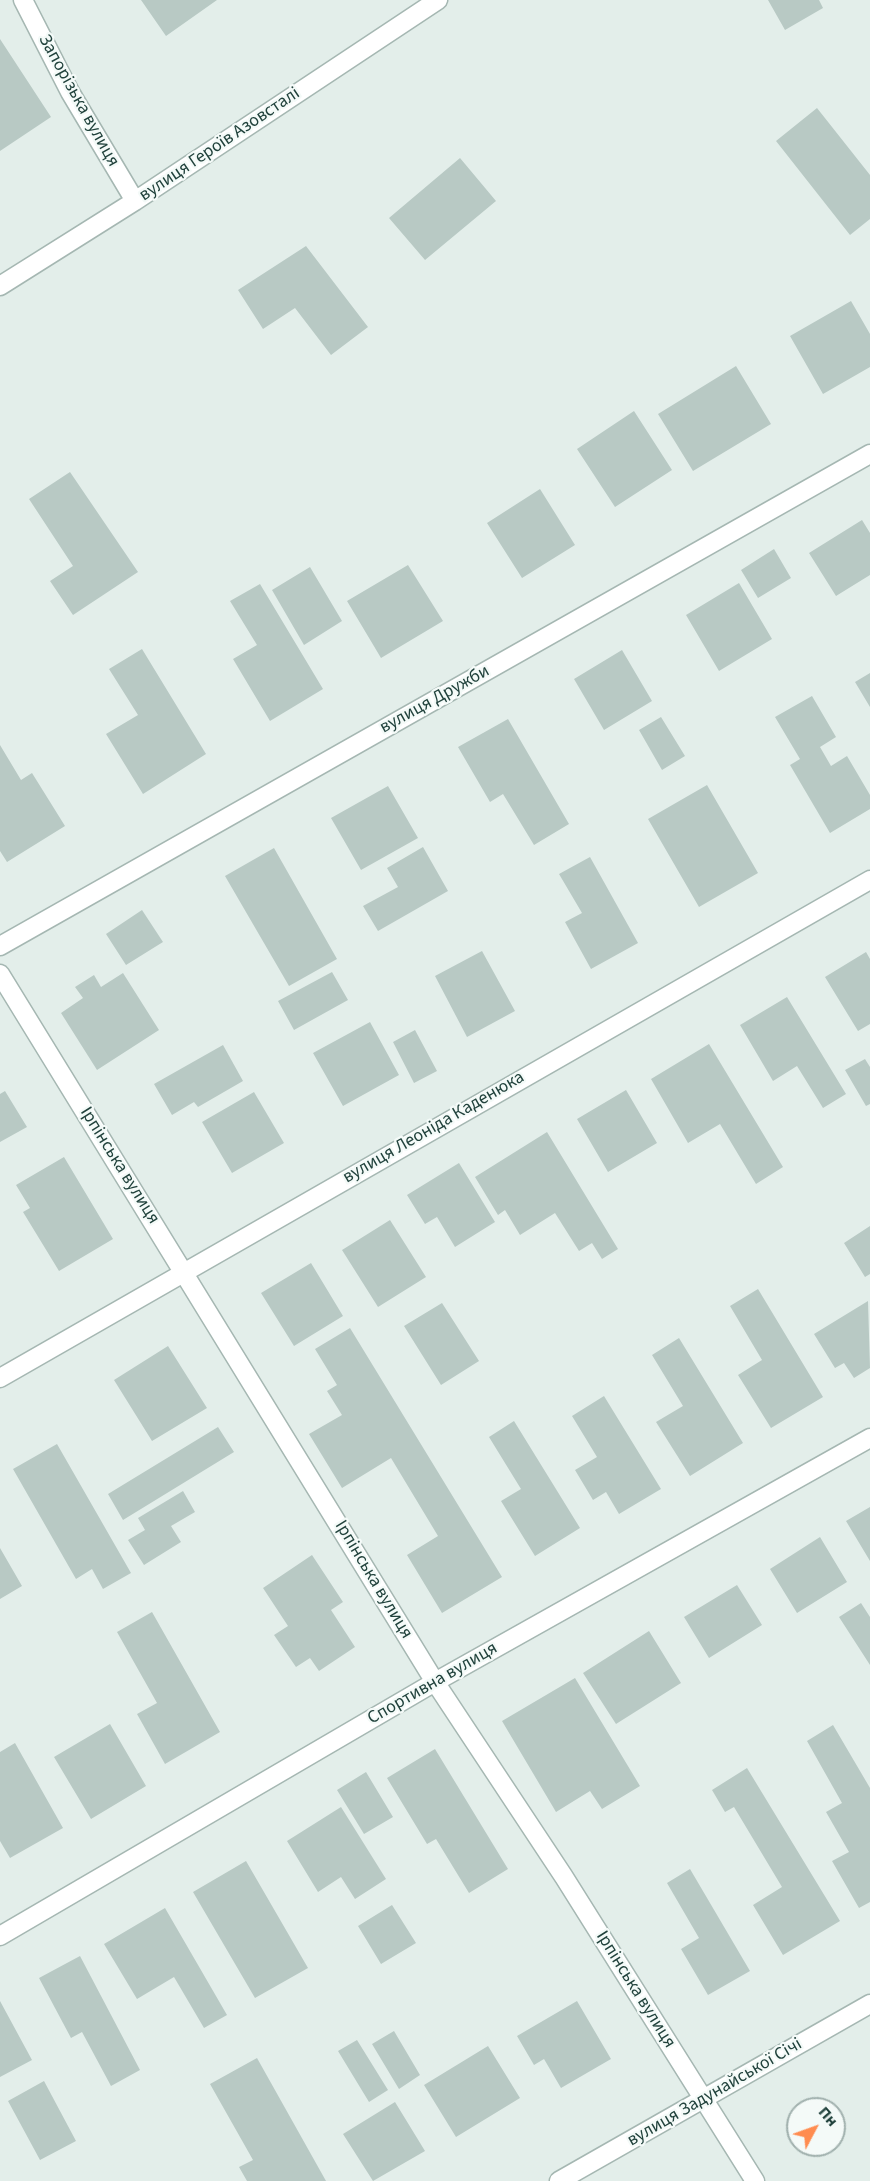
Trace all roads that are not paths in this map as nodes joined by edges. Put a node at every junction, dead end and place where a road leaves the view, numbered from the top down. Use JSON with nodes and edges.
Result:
{"nodes":[{"id":1,"x":23,"y":0,"type":"edge"},
{"id":2,"x":438,"y":0,"type":"edge"},
{"id":3,"x":135,"y":201,"type":"junction"},
{"id":4,"x":0,"y":286,"type":"edge"},
{"id":5,"x":870,"y":454,"type":"edge"},
{"id":6,"x":870,"y":880,"type":"edge"},
{"id":7,"x":0,"y":946,"type":"edge"},
{"id":8,"x":0,"y":974,"type":"edge"},
{"id":9,"x":183,"y":1271,"type":"junction"},
{"id":10,"x":0,"y":1378,"type":"edge"},
{"id":11,"x":870,"y":1438,"type":"edge"},
{"id":12,"x":435,"y":1682,"type":"junction"},
{"id":13,"x":0,"y":1936,"type":"edge"},
{"id":14,"x":870,"y":2004,"type":"edge"},
{"id":15,"x":704,"y":2099,"type":"junction"},
{"id":16,"x":560,"y":2181,"type":"edge"},
{"id":17,"x":755,"y":2181,"type":"edge"}],
"edges":[{"from":1,"to":3,"type":"street","name":"Запорізька вулиця"},
{"from":2,"to":3,"type":"street","name":"вулиця Героїв Азовсталі"},
{"from":3,"to":4,"type":"street","name":"вулиця Героїв Азовсталі"},
{"from":5,"to":7,"type":"street","name":"вулиця Дружби"},
{"from":6,"to":9,"type":"street","name":"вулиця Леоніда Каденюка"},
{"from":8,"to":9,"type":"street","name":"Ірпінська вулиця"},
{"from":9,"to":10,"type":"street","name":"вулиця Леоніда Каденюка"},
{"from":9,"to":12,"type":"street","name":"Ірпінська вулиця"},
{"from":11,"to":12,"type":"street","name":"Спортивна вулиця"},
{"from":12,"to":13,"type":"street","name":"Спортивна вулиця"},
{"from":12,"to":15,"type":"street","name":"Ірпінська вулиця"},
{"from":14,"to":15,"type":"street","name":"вулиця Задунайської Січі"},
{"from":15,"to":16,"type":"street","name":"вулиця Задунайської Січі"},
{"from":15,"to":17,"type":"street","name":"Ірпінська вулиця"}]}
